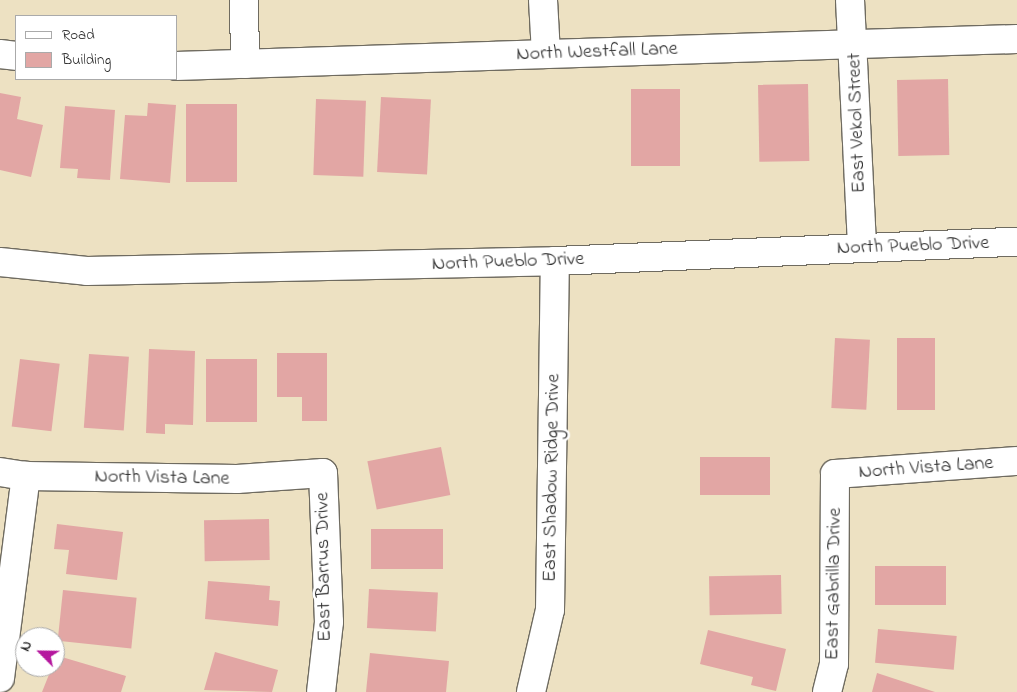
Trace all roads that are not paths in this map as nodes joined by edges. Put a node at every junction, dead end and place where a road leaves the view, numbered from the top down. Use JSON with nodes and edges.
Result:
{"nodes":[{"id":1,"x":244,"y":0,"type":"edge"},
{"id":2,"x":543,"y":0,"type":"edge"},
{"id":3,"x":850,"y":0,"type":"edge"},
{"id":4,"x":1017,"y":39,"type":"edge"},
{"id":5,"x":853,"y":44,"type":"junction"},
{"id":6,"x":0,"y":54,"type":"edge"},
{"id":7,"x":546,"y":54,"type":"junction"},
{"id":8,"x":15,"y":56,"type":"edge"},
{"id":9,"x":246,"y":64,"type":"junction"},
{"id":10,"x":178,"y":66,"type":"edge"},
{"id":11,"x":1017,"y":242,"type":"edge"},
{"id":12,"x":862,"y":247,"type":"junction"},
{"id":13,"x":0,"y":262,"type":"edge"},
{"id":14,"x":555,"y":262,"type":"junction"},
{"id":15,"x":1017,"y":461,"type":"edge"},
{"id":16,"x":323,"y":473,"type":"joint"},
{"id":17,"x":13,"y":474,"type":"edge"},
{"id":18,"x":835,"y":474,"type":"joint"},
{"id":19,"x":0,"y":678,"type":"edge"},
{"id":20,"x":321,"y":692,"type":"edge"},
{"id":21,"x":531,"y":692,"type":"edge"},
{"id":22,"x":827,"y":692,"type":"edge"}],
"edges":[{"from":1,"to":9,"type":"street"},
{"from":2,"to":7,"type":"street"},
{"from":3,"to":5,"type":"street","name":"East Vekol Street"},
{"from":4,"to":5,"type":"street","name":"North Westfall Lane"},
{"from":5,"to":7,"type":"street","name":"North Westfall Lane"},
{"from":5,"to":12,"type":"street","name":"East Vekol Street"},
{"from":6,"to":8,"type":"street"},
{"from":7,"to":9,"type":"street","name":"North Westfall Lane"},
{"from":9,"to":10,"type":"street","name":"North Westfall Lane"},
{"from":11,"to":12,"type":"street","name":"North Pueblo Drive"},
{"from":12,"to":14,"type":"street","name":"North Pueblo Drive"},
{"from":13,"to":14,"type":"street","name":"North Pueblo Drive"},
{"from":14,"to":21,"type":"street","name":"East Shadow Ridge Drive"},
{"from":15,"to":18,"type":"street","name":"North Vista Lane"},
{"from":16,"to":17,"type":"street","name":"North Vista Lane"},
{"from":16,"to":20,"type":"street","name":"East Barrus Drive"},
{"from":17,"to":19,"type":"street"},
{"from":18,"to":22,"type":"street","name":"East Gabrilla Drive"}]}
